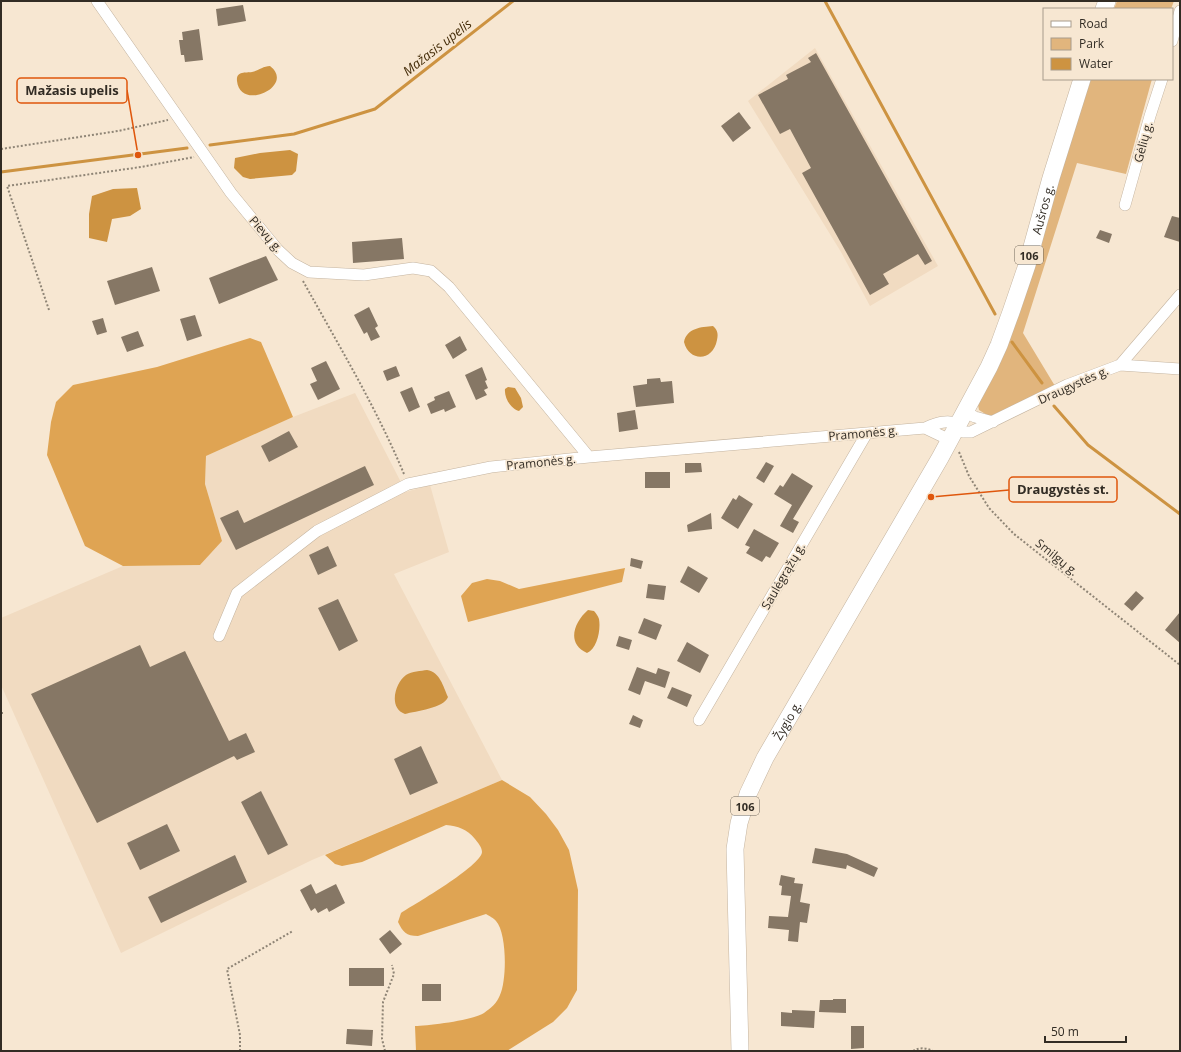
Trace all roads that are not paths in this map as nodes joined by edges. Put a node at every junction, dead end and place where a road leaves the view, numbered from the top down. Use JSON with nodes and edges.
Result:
{"nodes":[{"id":1,"x":97,"y":1,"type":"edge"},
{"id":2,"x":1180,"y":11,"type":"edge"},
{"id":3,"x":1173,"y":37,"type":"edge"},
{"id":4,"x":1082,"y":80,"type":"edge"},
{"id":5,"x":1162,"y":80,"type":"edge"},
{"id":6,"x":1125,"y":205,"type":"dead end"},
{"id":7,"x":1180,"y":295,"type":"edge"},
{"id":8,"x":1120,"y":365,"type":"junction"},
{"id":9,"x":1180,"y":369,"type":"edge"},
{"id":10,"x":993,"y":422,"type":"junction"},
{"id":11,"x":958,"y":426,"type":"junction"},
{"id":12,"x":925,"y":428,"type":"junction"},
{"id":13,"x":867,"y":432,"type":"junction"},
{"id":14,"x":589,"y":457,"type":"junction"},
{"id":15,"x":219,"y":636,"type":"dead end"},
{"id":16,"x":699,"y":720,"type":"dead end"},
{"id":17,"x":740,"y":1051,"type":"edge"}],
"edges":[{"from":1,"to":14,"type":"street","name":"Pievų g."},
{"from":2,"to":3,"type":"street"},
{"from":4,"to":11,"type":"main road","name":"Aušros g.","number":"106"},
{"from":5,"to":6,"type":"street","name":"Gėlių g."},
{"from":7,"to":8,"type":"street"},
{"from":8,"to":9,"type":"street","name":"Draugystės g."},
{"from":8,"to":10,"type":"street","name":"Draugystės g."},
{"from":10,"to":11,"type":"street"},
{"from":10,"to":11,"type":"street","name":"Draugystės g."},
{"from":11,"to":12,"type":"street"},
{"from":11,"to":12,"type":"street","name":"Draugystės g."},
{"from":11,"to":17,"type":"main road","name":"Žygio g.","number":"106"},
{"from":12,"to":13,"type":"street","name":"Pramonės g."},
{"from":13,"to":14,"type":"street","name":"Pramonės g."},
{"from":13,"to":16,"type":"street","name":"Saulėgrąžų g."},
{"from":14,"to":15,"type":"street","name":"Pramonės g."}]}
